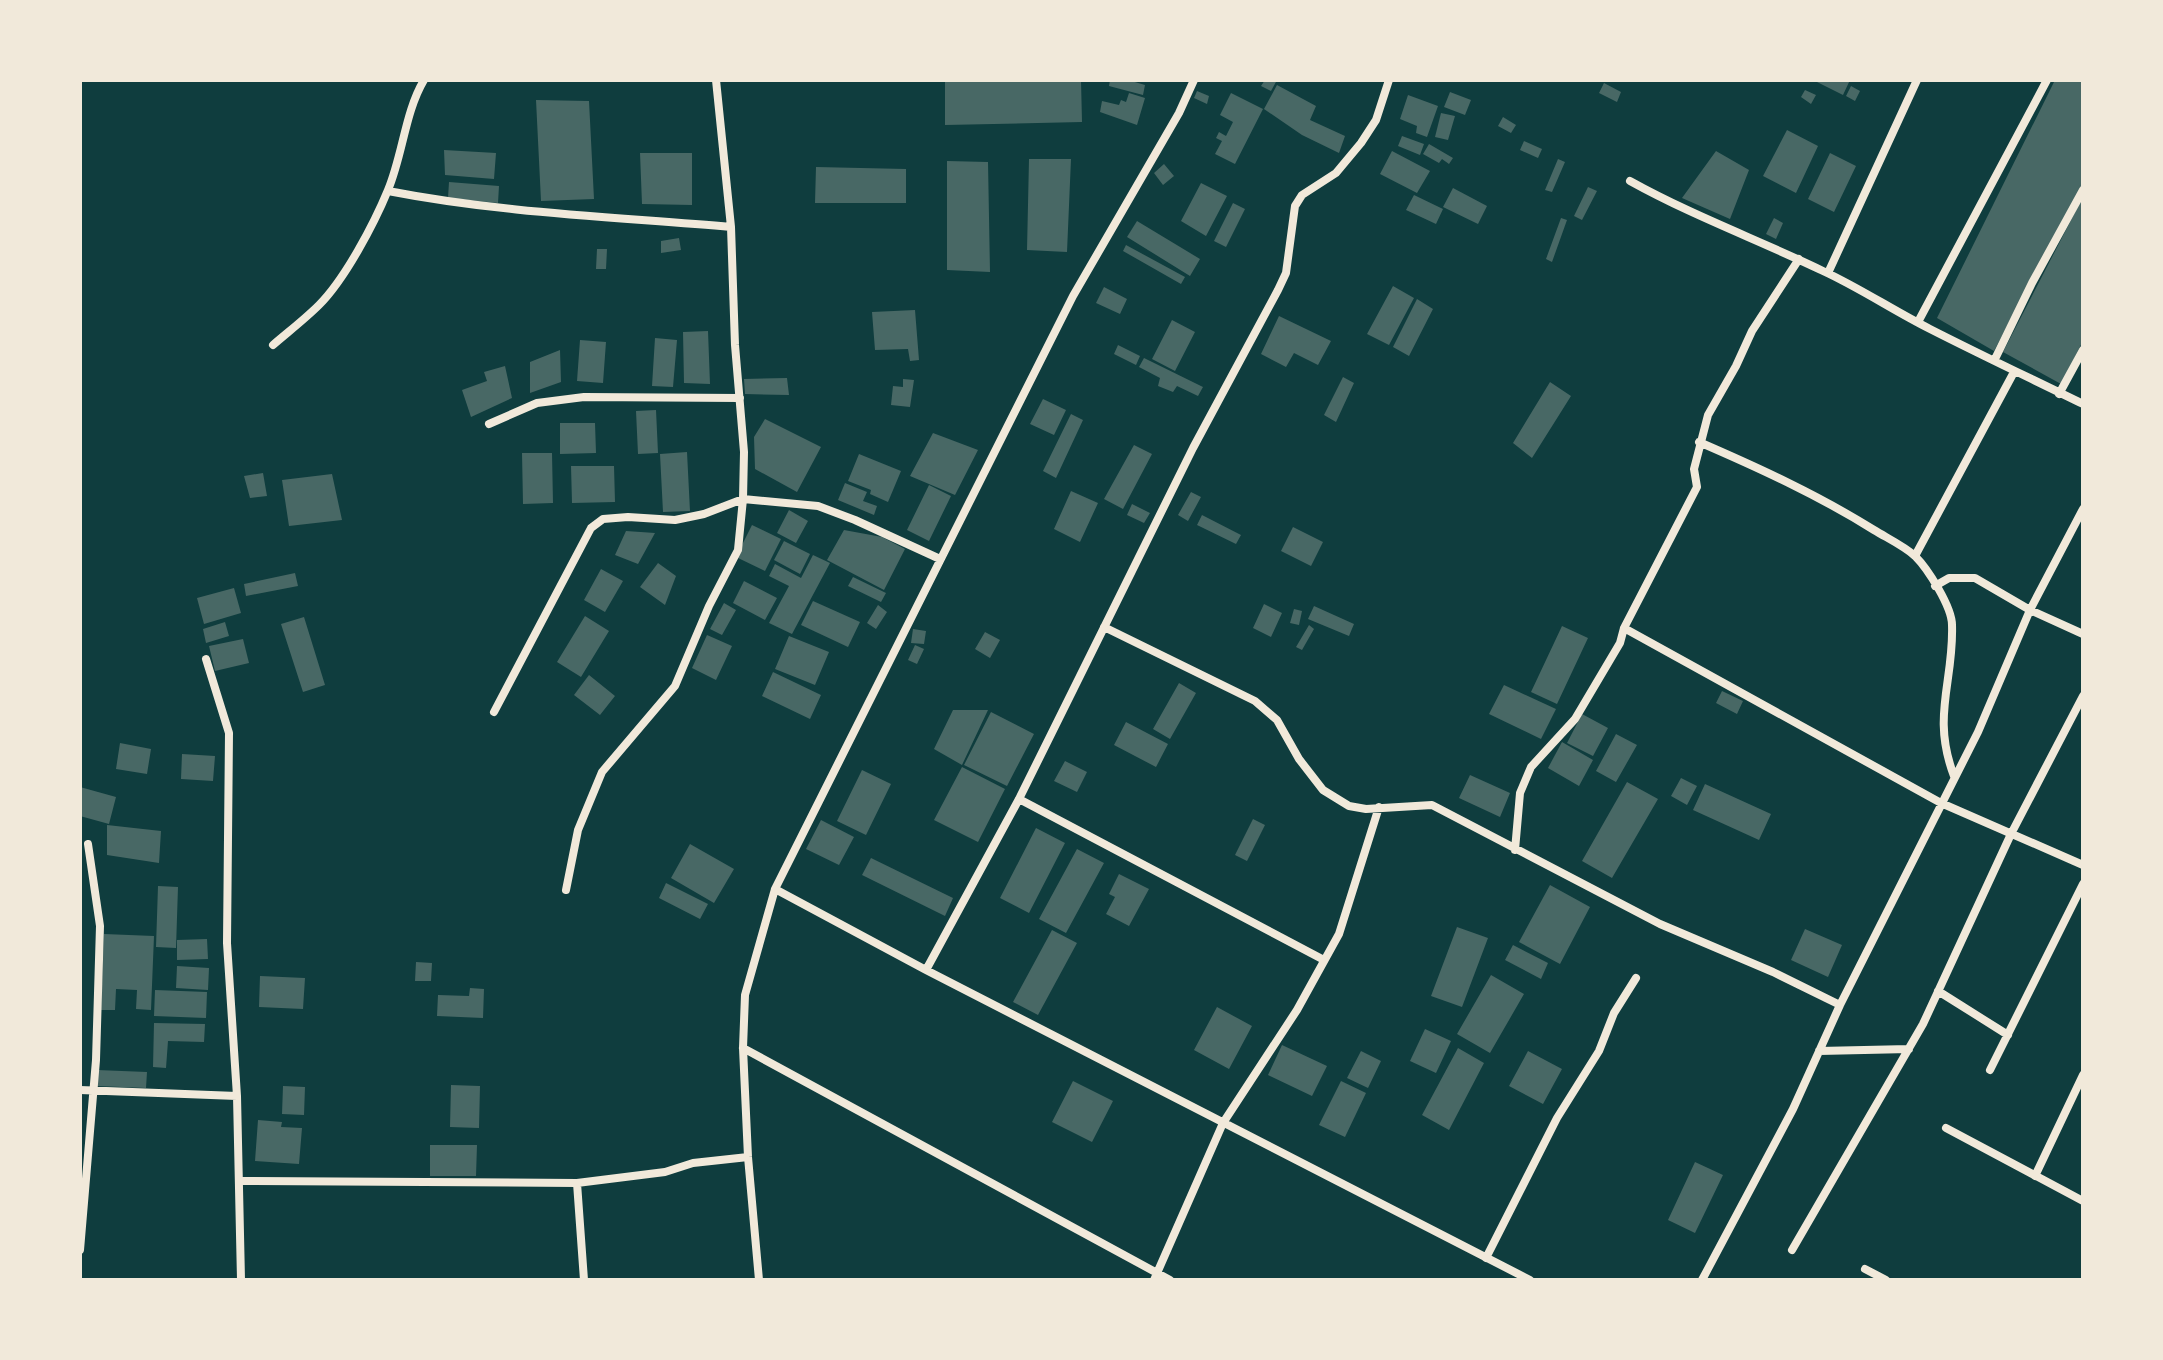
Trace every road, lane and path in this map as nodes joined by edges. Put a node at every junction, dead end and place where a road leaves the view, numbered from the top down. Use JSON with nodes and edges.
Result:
{"nodes":[{"id":1,"x":424,"y":80,"type":"edge"},
{"id":2,"x":716,"y":80,"type":"edge"},
{"id":3,"x":1194,"y":80,"type":"edge"},
{"id":4,"x":1389,"y":80,"type":"edge"},
{"id":5,"x":1917,"y":80,"type":"edge"},
{"id":6,"x":2047,"y":80,"type":"edge"},
{"id":7,"x":1630,"y":181,"type":"dead end"},
{"id":8,"x":2083,"y":190,"type":"edge"},
{"id":9,"x":388,"y":191,"type":"junction"},
{"id":10,"x":731,"y":227,"type":"junction"},
{"id":11,"x":1799,"y":259,"type":"junction"},
{"id":12,"x":1828,"y":273,"type":"junction"},
{"id":13,"x":1918,"y":322,"type":"junction"},
{"id":14,"x":273,"y":345,"type":"dead end"},
{"id":15,"x":2083,"y":350,"type":"edge"},
{"id":16,"x":1995,"y":359,"type":"junction"},
{"id":17,"x":2014,"y":372,"type":"junction"},
{"id":18,"x":2059,"y":394,"type":"junction"},
{"id":19,"x":740,"y":398,"type":"junction"},
{"id":20,"x":2083,"y":404,"type":"edge"},
{"id":21,"x":489,"y":424,"type":"dead end"},
{"id":22,"x":1699,"y":442,"type":"junction"},
{"id":23,"x":743,"y":499,"type":"junction"},
{"id":24,"x":2083,"y":509,"type":"edge"},
{"id":25,"x":1915,"y":556,"type":"junction"},
{"id":26,"x":940,"y":559,"type":"junction"},
{"id":27,"x":1935,"y":586,"type":"junction"},
{"id":28,"x":2030,"y":610,"type":"junction"},
{"id":29,"x":1104,"y":627,"type":"junction"},
{"id":30,"x":1624,"y":628,"type":"junction"},
{"id":31,"x":2083,"y":634,"type":"edge"},
{"id":32,"x":206,"y":659,"type":"dead end"},
{"id":33,"x":2083,"y":696,"type":"edge"},
{"id":34,"x":494,"y":712,"type":"dead end"},
{"id":35,"x":1954,"y":776,"type":"junction"},
{"id":36,"x":1019,"y":799,"type":"junction"},
{"id":37,"x":1941,"y":803,"type":"junction"},
{"id":38,"x":1379,"y":807,"type":"junction"},
{"id":39,"x":2011,"y":834,"type":"junction"},
{"id":40,"x":88,"y":844,"type":"dead end"},
{"id":41,"x":1515,"y":850,"type":"junction"},
{"id":42,"x":2083,"y":865,"type":"edge"},
{"id":43,"x":2083,"y":884,"type":"edge"},
{"id":44,"x":775,"y":889,"type":"junction"},
{"id":45,"x":566,"y":890,"type":"dead end"},
{"id":46,"x":1324,"y":960,"type":"junction"},
{"id":47,"x":926,"y":970,"type":"junction"},
{"id":48,"x":1636,"y":978,"type":"dead end"},
{"id":49,"x":1938,"y":991,"type":"junction"},
{"id":50,"x":1840,"y":1005,"type":"junction"},
{"id":51,"x":2008,"y":1035,"type":"junction"},
{"id":52,"x":743,"y":1048,"type":"junction"},
{"id":53,"x":1909,"y":1049,"type":"junction"},
{"id":54,"x":1819,"y":1051,"type":"junction"},
{"id":55,"x":1990,"y":1070,"type":"dead end"},
{"id":56,"x":2083,"y":1075,"type":"edge"},
{"id":57,"x":80,"y":1090,"type":"edge"},
{"id":58,"x":91,"y":1091,"type":"junction"},
{"id":59,"x":237,"y":1096,"type":"junction"},
{"id":60,"x":1223,"y":1123,"type":"junction"},
{"id":61,"x":1946,"y":1128,"type":"dead end"},
{"id":62,"x":748,"y":1157,"type":"junction"},
{"id":63,"x":2035,"y":1176,"type":"junction"},
{"id":64,"x":239,"y":1181,"type":"junction"},
{"id":65,"x":577,"y":1183,"type":"junction"},
{"id":66,"x":2083,"y":1201,"type":"edge"},
{"id":67,"x":80,"y":1250,"type":"edge"},
{"id":68,"x":1792,"y":1250,"type":"dead end"},
{"id":69,"x":1486,"y":1258,"type":"junction"},
{"id":70,"x":1865,"y":1269,"type":"dead end"},
{"id":71,"x":1156,"y":1277,"type":"edge"},
{"id":72,"x":241,"y":1280,"type":"edge"},
{"id":73,"x":584,"y":1280,"type":"edge"},
{"id":74,"x":759,"y":1280,"type":"edge"},
{"id":75,"x":1170,"y":1280,"type":"edge"},
{"id":76,"x":1530,"y":1280,"type":"edge"},
{"id":77,"x":1702,"y":1280,"type":"edge"},
{"id":78,"x":1886,"y":1280,"type":"edge"}],
"edges":[{"from":1,"to":9,"type":"street"},
{"from":2,"to":10,"type":"street"},
{"from":3,"to":26,"type":"street"},
{"from":4,"to":29,"type":"street"},
{"from":5,"to":12,"type":"street"},
{"from":6,"to":13,"type":"street"},
{"from":7,"to":11,"type":"street"},
{"from":8,"to":16,"type":"street"},
{"from":9,"to":10,"type":"street"},
{"from":9,"to":14,"type":"street"},
{"from":10,"to":19,"type":"street"},
{"from":11,"to":12,"type":"street"},
{"from":11,"to":22,"type":"street"},
{"from":12,"to":13,"type":"street"},
{"from":13,"to":16,"type":"street"},
{"from":15,"to":18,"type":"street"},
{"from":16,"to":17,"type":"street"},
{"from":17,"to":18,"type":"street"},
{"from":17,"to":25,"type":"street"},
{"from":18,"to":20,"type":"street"},
{"from":19,"to":21,"type":"street"},
{"from":19,"to":23,"type":"street"},
{"from":22,"to":25,"type":"street"},
{"from":22,"to":30,"type":"street"},
{"from":23,"to":26,"type":"street"},
{"from":23,"to":34,"type":"street"},
{"from":23,"to":45,"type":"street"},
{"from":24,"to":28,"type":"street"},
{"from":25,"to":27,"type":"street"},
{"from":26,"to":44,"type":"street"},
{"from":27,"to":28,"type":"street"},
{"from":27,"to":35,"type":"street"},
{"from":28,"to":31,"type":"street"},
{"from":28,"to":35,"type":"street"},
{"from":29,"to":36,"type":"street"},
{"from":29,"to":38,"type":"street"},
{"from":30,"to":37,"type":"street"},
{"from":30,"to":41,"type":"street"},
{"from":32,"to":59,"type":"street"},
{"from":33,"to":39,"type":"street"},
{"from":35,"to":37,"type":"street"},
{"from":36,"to":46,"type":"street"},
{"from":36,"to":47,"type":"street"},
{"from":37,"to":39,"type":"street"},
{"from":37,"to":50,"type":"street"},
{"from":38,"to":41,"type":"street"},
{"from":38,"to":46,"type":"street"},
{"from":39,"to":42,"type":"street"},
{"from":39,"to":49,"type":"street"},
{"from":40,"to":58,"type":"street"},
{"from":41,"to":50,"type":"street"},
{"from":43,"to":51,"type":"street"},
{"from":44,"to":47,"type":"street"},
{"from":44,"to":52,"type":"street"},
{"from":46,"to":60,"type":"street"},
{"from":47,"to":60,"type":"street"},
{"from":48,"to":69,"type":"street"},
{"from":49,"to":51,"type":"street"},
{"from":49,"to":53,"type":"street"},
{"from":50,"to":54,"type":"street"},
{"from":51,"to":55,"type":"street"},
{"from":52,"to":62,"type":"street"},
{"from":52,"to":71,"type":"street"},
{"from":53,"to":54,"type":"street"},
{"from":53,"to":68,"type":"street"},
{"from":54,"to":77,"type":"street"},
{"from":56,"to":63,"type":"street"},
{"from":57,"to":58,"type":"street"},
{"from":58,"to":59,"type":"street"},
{"from":58,"to":67,"type":"street"},
{"from":59,"to":64,"type":"street"},
{"from":60,"to":69,"type":"street"},
{"from":60,"to":71,"type":"street"},
{"from":61,"to":63,"type":"street"},
{"from":62,"to":65,"type":"street"},
{"from":62,"to":74,"type":"street"},
{"from":63,"to":66,"type":"street"},
{"from":64,"to":65,"type":"street"},
{"from":64,"to":72,"type":"street"},
{"from":65,"to":73,"type":"street"},
{"from":69,"to":76,"type":"street"},
{"from":70,"to":78,"type":"street"},
{"from":71,"to":75,"type":"street"}]}
